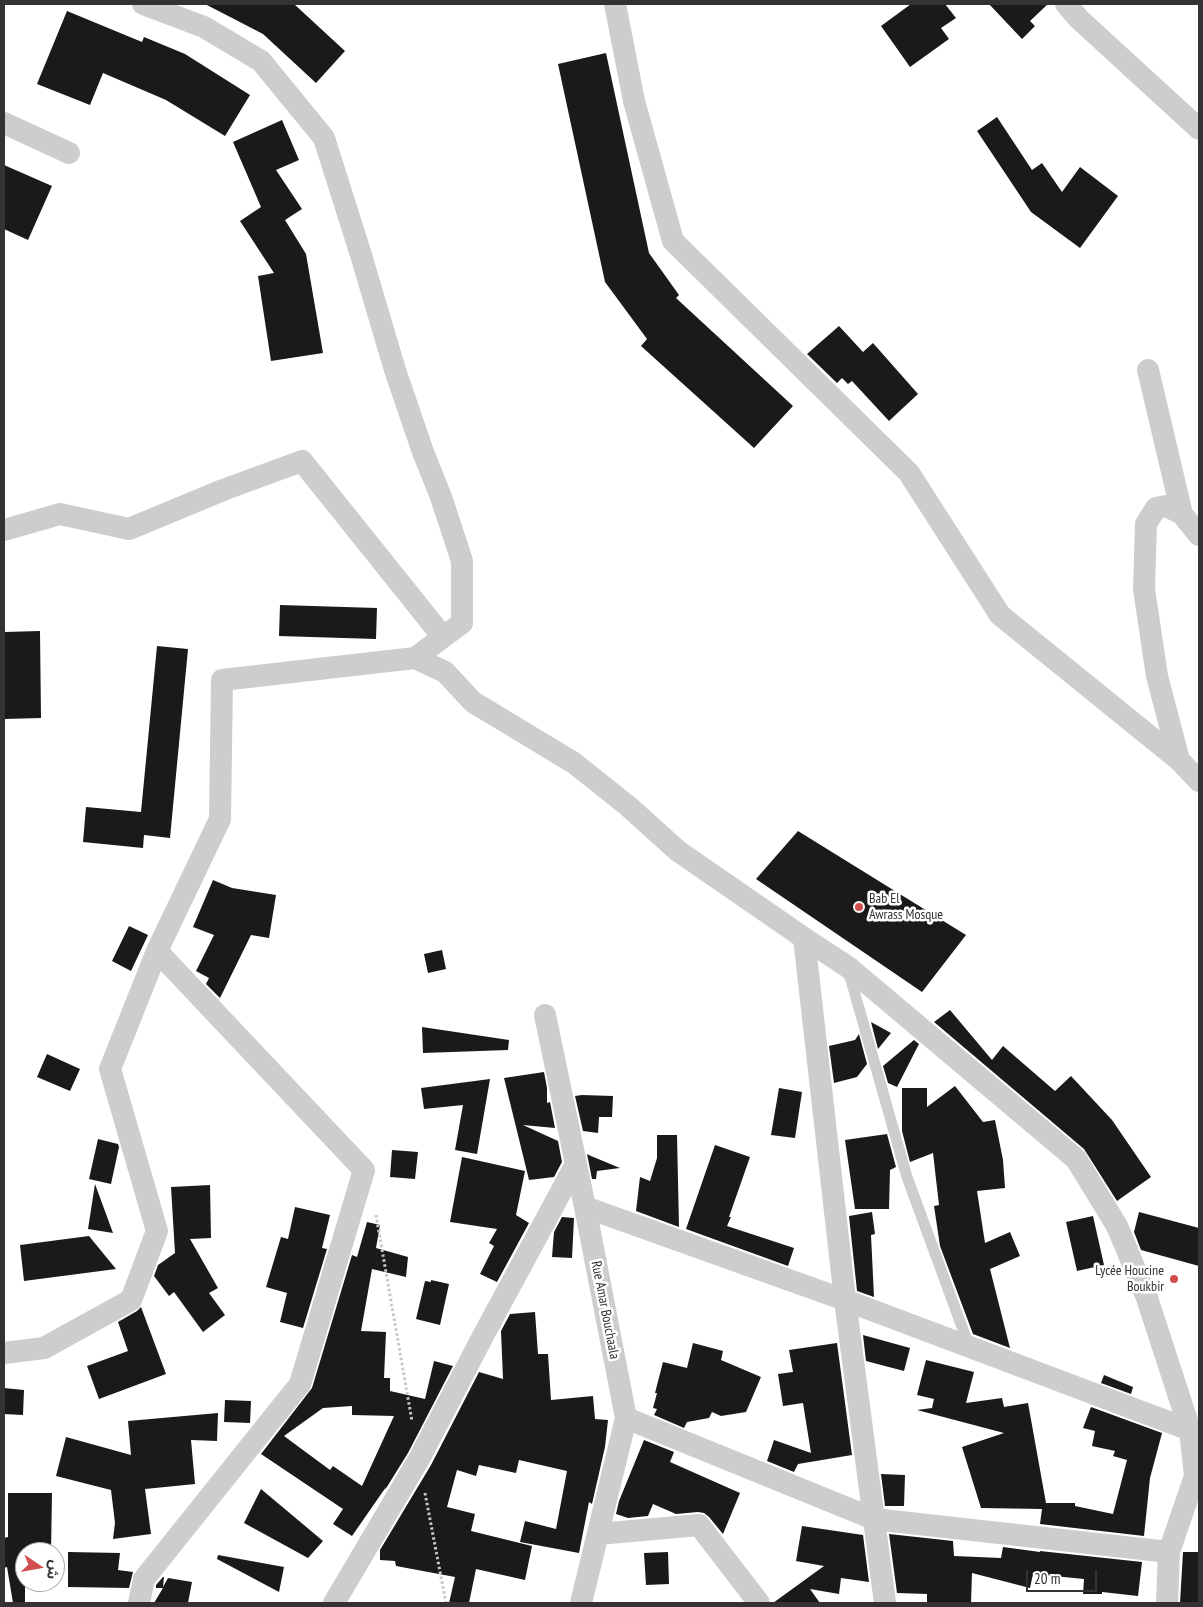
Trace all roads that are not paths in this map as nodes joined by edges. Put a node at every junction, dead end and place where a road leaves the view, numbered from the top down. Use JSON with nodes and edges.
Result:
{"nodes":[{"id":1,"x":143,"y":4,"type":"edge"},
{"id":2,"x":615,"y":4,"type":"edge"},
{"id":3,"x":1066,"y":4,"type":"edge"},
{"id":4,"x":4,"y":123,"type":"edge"},
{"id":5,"x":1199,"y":129,"type":"edge"},
{"id":6,"x":69,"y":153,"type":"dead end"},
{"id":7,"x":1148,"y":370,"type":"dead end"},
{"id":8,"x":1182,"y":514,"type":"junction"},
{"id":9,"x":4,"y":530,"type":"edge"},
{"id":10,"x":1199,"y":535,"type":"edge"},
{"id":11,"x":444,"y":637,"type":"junction"},
{"id":12,"x":415,"y":658,"type":"junction"},
{"id":13,"x":1179,"y":760,"type":"junction"},
{"id":14,"x":1199,"y":781,"type":"edge"},
{"id":15,"x":804,"y":938,"type":"junction"},
{"id":16,"x":157,"y":951,"type":"junction"},
{"id":17,"x":848,"y":966,"type":"junction"},
{"id":18,"x":545,"y":1015,"type":"dead end"},
{"id":19,"x":576,"y":1164,"type":"junction"},
{"id":20,"x":585,"y":1207,"type":"junction"},
{"id":21,"x":845,"y":1300,"type":"junction"},
{"id":22,"x":970,"y":1347,"type":"junction"},
{"id":23,"x":4,"y":1353,"type":"edge"},
{"id":24,"x":626,"y":1418,"type":"junction"},
{"id":25,"x":1190,"y":1430,"type":"junction"},
{"id":26,"x":1197,"y":1476,"type":"edge"},
{"id":27,"x":874,"y":1519,"type":"junction"},
{"id":28,"x":598,"y":1534,"type":"junction"},
{"id":29,"x":1169,"y":1552,"type":"junction"},
{"id":30,"x":139,"y":1603,"type":"edge"},
{"id":31,"x":334,"y":1603,"type":"edge"},
{"id":32,"x":581,"y":1603,"type":"edge"},
{"id":33,"x":759,"y":1603,"type":"edge"},
{"id":34,"x":886,"y":1603,"type":"edge"},
{"id":35,"x":1167,"y":1603,"type":"edge"}],
"edges":[{"from":1,"to":11,"type":"street"},
{"from":2,"to":13,"type":"street"},
{"from":3,"to":5,"type":"street"},
{"from":4,"to":6,"type":"street"},
{"from":7,"to":8,"type":"street"},
{"from":8,"to":10,"type":"street"},
{"from":8,"to":13,"type":"street"},
{"from":9,"to":11,"type":"street"},
{"from":11,"to":12,"type":"street"},
{"from":12,"to":15,"type":"street"},
{"from":12,"to":16,"type":"street"},
{"from":13,"to":14,"type":"street"},
{"from":15,"to":17,"type":"street"},
{"from":15,"to":21,"type":"street"},
{"from":16,"to":23,"type":"street"},
{"from":16,"to":30,"type":"street"},
{"from":17,"to":22,"type":"lane"},
{"from":17,"to":25,"type":"street"},
{"from":18,"to":19,"type":"street","name":"Rue Amar Bouchaala"},
{"from":19,"to":20,"type":"street","name":"Rue Amar Bouchaala"},
{"from":19,"to":31,"type":"street"},
{"from":20,"to":21,"type":"street"},
{"from":20,"to":24,"type":"street","name":"Rue Amar Bouchaala"},
{"from":21,"to":22,"type":"street"},
{"from":21,"to":27,"type":"street"},
{"from":22,"to":25,"type":"street"},
{"from":24,"to":27,"type":"street"},
{"from":24,"to":28,"type":"street","name":"Rue Amar Bouchaala"},
{"from":25,"to":26,"type":"street"},
{"from":26,"to":29,"type":"street"},
{"from":27,"to":29,"type":"street"},
{"from":27,"to":34,"type":"street"},
{"from":28,"to":32,"type":"street","name":"Rue Amar Bouchaala"},
{"from":28,"to":33,"type":"street"},
{"from":29,"to":35,"type":"street"}]}
